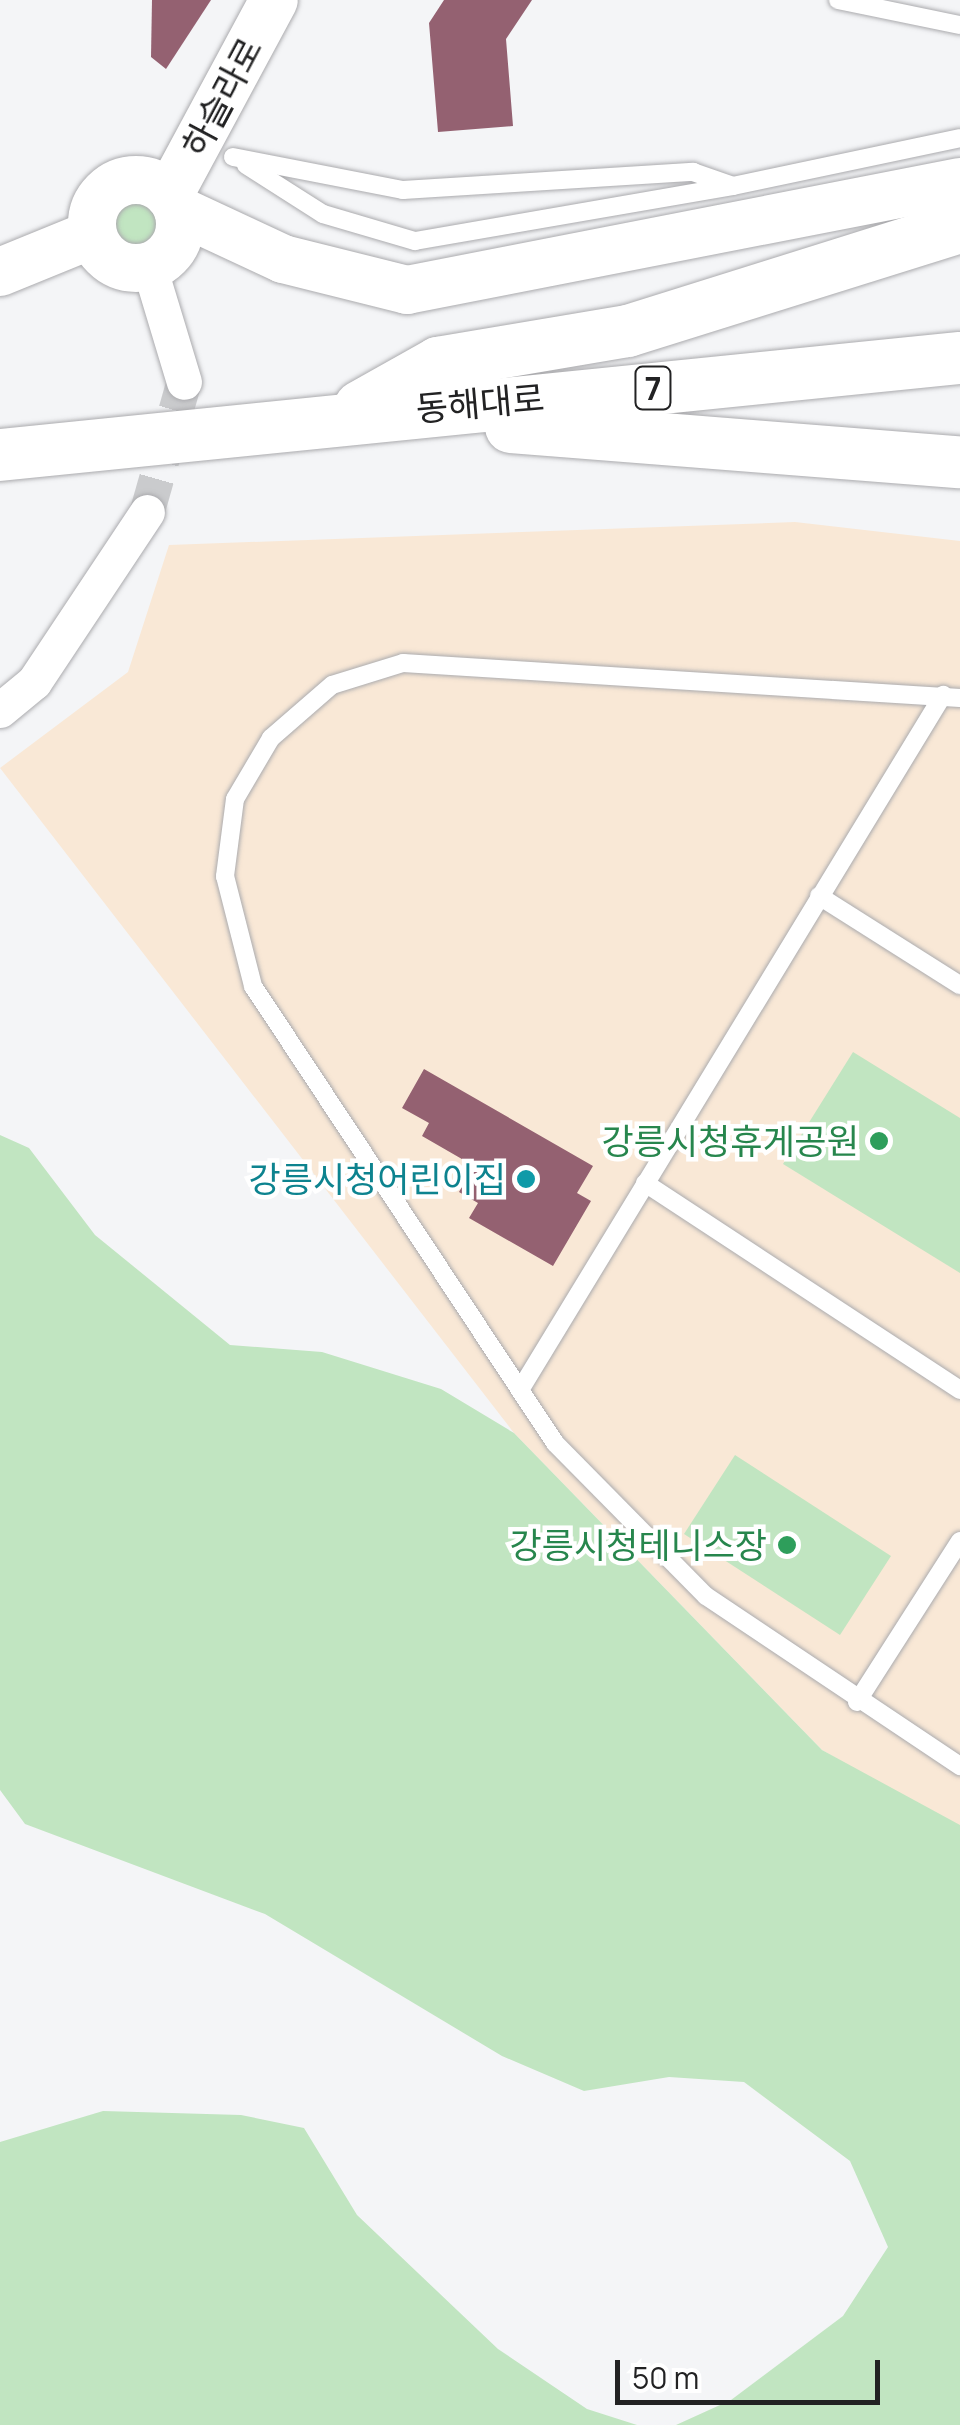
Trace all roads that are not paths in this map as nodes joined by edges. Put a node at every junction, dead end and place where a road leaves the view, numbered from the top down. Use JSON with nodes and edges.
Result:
{"nodes":[{"id":1,"x":274,"y":0,"type":"edge"},
{"id":2,"x":838,"y":0,"type":"edge"},
{"id":3,"x":960,"y":25,"type":"edge"},
{"id":4,"x":960,"y":138,"type":"edge"},
{"id":5,"x":218,"y":146,"type":"junction"},
{"id":6,"x":960,"y":182,"type":"edge"},
{"id":7,"x":733,"y":186,"type":"junction"},
{"id":8,"x":174,"y":202,"type":"junction"},
{"id":9,"x":960,"y":228,"type":"edge"},
{"id":10,"x":93,"y":234,"type":"junction"},
{"id":11,"x":149,"y":266,"type":"junction"},
{"id":12,"x":0,"y":272,"type":"edge"},
{"id":13,"x":960,"y":358,"type":"edge"},
{"id":14,"x":184,"y":382,"type":"tunnel mouth"},
{"id":15,"x":345,"y":415,"type":"junction"},
{"id":16,"x":0,"y":455,"type":"edge"},
{"id":17,"x":960,"y":462,"type":"edge"},
{"id":18,"x":148,"y":512,"type":"tunnel mouth"},
{"id":19,"x":952,"y":696,"type":"edge"},
{"id":20,"x":0,"y":710,"type":"edge"},
{"id":21,"x":819,"y":896,"type":"junction"},
{"id":22,"x":960,"y":986,"type":"edge"},
{"id":23,"x":646,"y":1183,"type":"junction"},
{"id":24,"x":520,"y":1390,"type":"junction"},
{"id":25,"x":960,"y":1390,"type":"edge"},
{"id":26,"x":960,"y":1541,"type":"edge"},
{"id":27,"x":857,"y":1702,"type":"junction"},
{"id":28,"x":960,"y":1766,"type":"edge"}],
"edges":[{"from":1,"to":5,"type":"street","name":"하슬라로"},
{"from":2,"to":3,"type":"lane"},
{"from":4,"to":7,"type":"lane"},
{"from":5,"to":7,"type":"lane"},
{"from":5,"to":7,"type":"lane"},
{"from":5,"to":8,"type":"street","name":"하슬라로"},
{"from":6,"to":8,"type":"street"},
{"from":8,"to":10,"type":"street"},
{"from":8,"to":11,"type":"street"},
{"from":9,"to":15,"type":"main road"},
{"from":10,"to":11,"type":"street"},
{"from":10,"to":12,"type":"street"},
{"from":11,"to":14,"type":"street"},
{"from":13,"to":15,"type":"main road","name":"동해대로","number":"7"},
{"from":15,"to":16,"type":"main road","name":"동해대로","number":"7"},
{"from":15,"to":17,"type":"main road"},
{"from":18,"to":20,"type":"street"},
{"from":19,"to":21,"type":"lane"},
{"from":19,"to":24,"type":"lane"},
{"from":21,"to":22,"type":"lane"},
{"from":21,"to":23,"type":"lane"},
{"from":23,"to":24,"type":"lane"},
{"from":23,"to":25,"type":"lane"},
{"from":24,"to":27,"type":"lane"},
{"from":26,"to":27,"type":"lane"},
{"from":27,"to":28,"type":"lane"}]}
